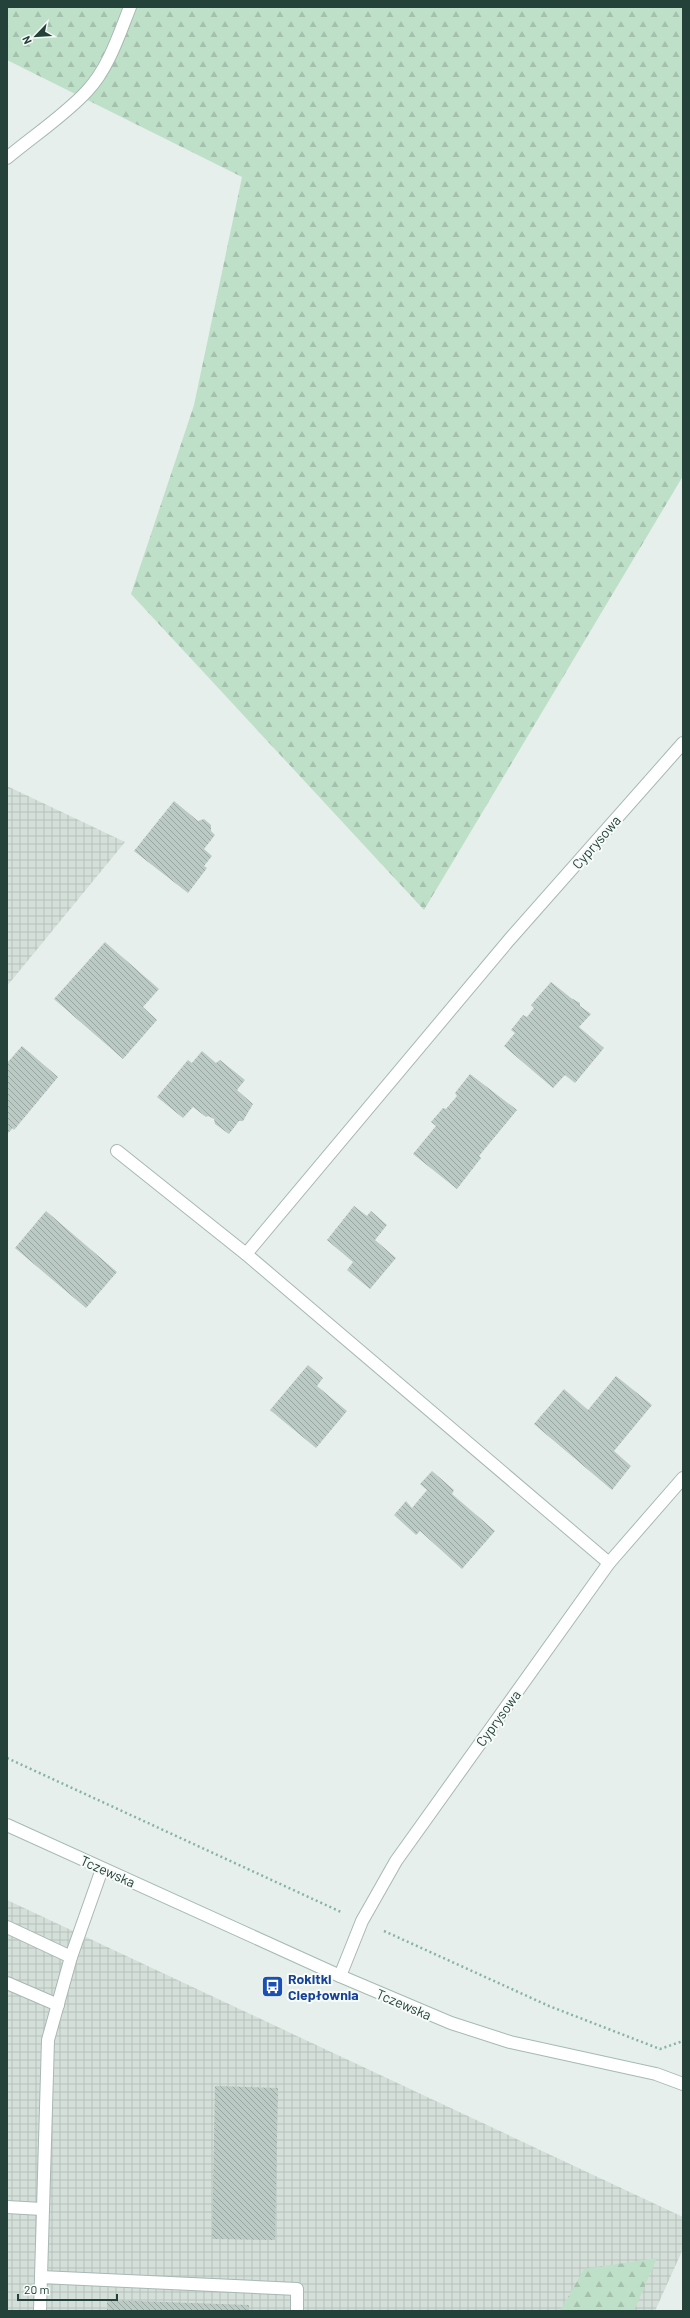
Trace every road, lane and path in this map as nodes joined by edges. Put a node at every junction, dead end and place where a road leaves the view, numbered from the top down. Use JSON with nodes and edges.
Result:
{"nodes":[{"id":1,"x":130,"y":7,"type":"edge"},
{"id":2,"x":7,"y":158,"type":"edge"},
{"id":3,"x":683,"y":743,"type":"edge"},
{"id":4,"x":117,"y":1151,"type":"dead end"},
{"id":5,"x":246,"y":1254,"type":"junction"},
{"id":6,"x":683,"y":1478,"type":"edge"},
{"id":7,"x":609,"y":1563,"type":"junction"},
{"id":8,"x":7,"y":1824,"type":"edge"},
{"id":9,"x":102,"y":1869,"type":"junction"},
{"id":10,"x":7,"y":1927,"type":"edge"},
{"id":11,"x":71,"y":1957,"type":"junction"},
{"id":12,"x":340,"y":1976,"type":"junction"},
{"id":13,"x":7,"y":1984,"type":"edge"},
{"id":14,"x":58,"y":2005,"type":"junction"},
{"id":15,"x":683,"y":2084,"type":"edge"},
{"id":16,"x":7,"y":2207,"type":"edge"},
{"id":17,"x":42,"y":2209,"type":"junction"},
{"id":18,"x":41,"y":2277,"type":"junction"},
{"id":19,"x":40,"y":2311,"type":"edge"},
{"id":20,"x":296,"y":2311,"type":"edge"}],
"edges":[{"from":1,"to":2,"type":"street"},
{"from":3,"to":5,"type":"street","name":"Cyprysowa"},
{"from":4,"to":5,"type":"street"},
{"from":5,"to":7,"type":"street"},
{"from":6,"to":7,"type":"street","name":"Cyprysowa"},
{"from":7,"to":12,"type":"street","name":"Cyprysowa"},
{"from":8,"to":9,"type":"street","name":"Tczewska"},
{"from":9,"to":11,"type":"street"},
{"from":9,"to":12,"type":"street","name":"Tczewska"},
{"from":10,"to":11,"type":"street"},
{"from":11,"to":14,"type":"street"},
{"from":12,"to":15,"type":"street","name":"Tczewska"},
{"from":13,"to":14,"type":"street"},
{"from":14,"to":17,"type":"street"},
{"from":16,"to":17,"type":"street"},
{"from":17,"to":18,"type":"street"},
{"from":18,"to":19,"type":"street"},
{"from":18,"to":20,"type":"street"}]}
